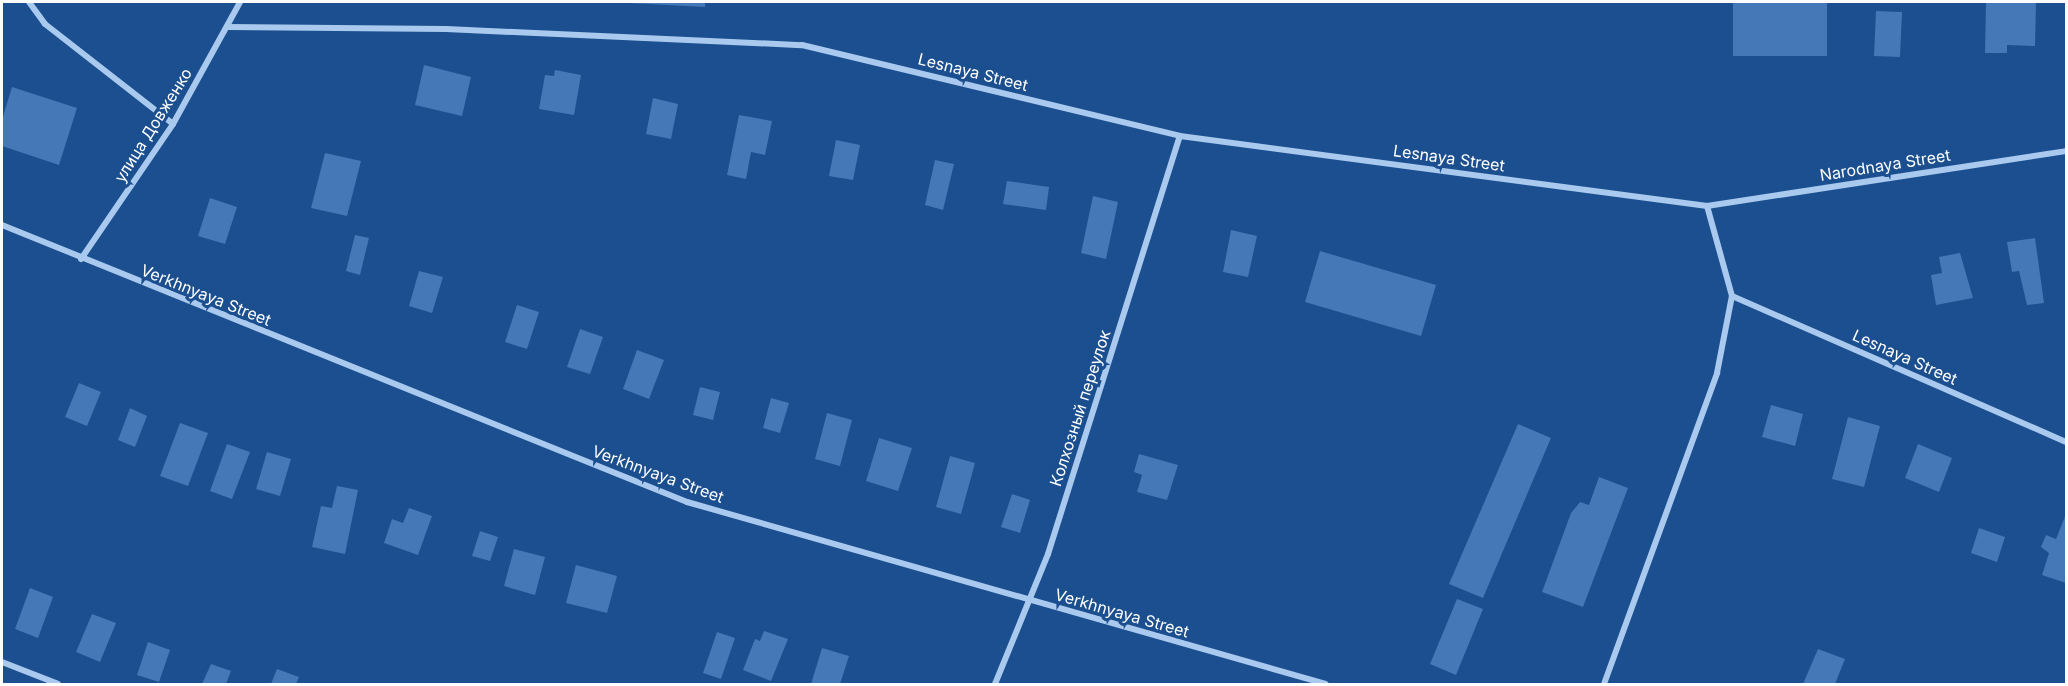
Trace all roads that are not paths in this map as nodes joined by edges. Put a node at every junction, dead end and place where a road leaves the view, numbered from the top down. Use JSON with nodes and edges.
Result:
{"nodes":[{"id":1,"x":29,"y":2,"type":"edge"},
{"id":2,"x":240,"y":2,"type":"edge"},
{"id":3,"x":227,"y":27,"type":"junction"},
{"id":4,"x":173,"y":124,"type":"junction"},
{"id":5,"x":1180,"y":136,"type":"junction"},
{"id":6,"x":2067,"y":151,"type":"edge"},
{"id":7,"x":1707,"y":206,"type":"junction"},
{"id":8,"x":2,"y":225,"type":"edge"},
{"id":9,"x":81,"y":260,"type":"junction"},
{"id":10,"x":1732,"y":296,"type":"junction"},
{"id":11,"x":2067,"y":442,"type":"edge"},
{"id":12,"x":1029,"y":601,"type":"junction"},
{"id":13,"x":2,"y":662,"type":"edge"},
{"id":14,"x":57,"y":684,"type":"edge"},
{"id":15,"x":995,"y":684,"type":"edge"},
{"id":16,"x":1326,"y":684,"type":"edge"},
{"id":17,"x":1604,"y":684,"type":"edge"}],
"edges":[{"from":1,"to":4,"type":"street"},
{"from":2,"to":3,"type":"street","name":"улица Довженко"},
{"from":3,"to":4,"type":"street","name":"улица Довженко"},
{"from":3,"to":5,"type":"street","name":"Lesnaya Street"},
{"from":4,"to":9,"type":"street","name":"улица Довженко"},
{"from":5,"to":7,"type":"street","name":"Lesnaya Street"},
{"from":5,"to":12,"type":"street","name":"Колхозный переулок"},
{"from":6,"to":7,"type":"street","name":"Narodnaya Street"},
{"from":7,"to":10,"type":"street"},
{"from":8,"to":9,"type":"street","name":"Verkhnyaya Street"},
{"from":9,"to":12,"type":"street","name":"Verkhnyaya Street"},
{"from":10,"to":11,"type":"street","name":"Lesnaya Street"},
{"from":10,"to":17,"type":"street"},
{"from":12,"to":15,"type":"street","name":"Колхозный переулок"},
{"from":12,"to":16,"type":"street","name":"Verkhnyaya Street"},
{"from":13,"to":14,"type":"street"}]}
